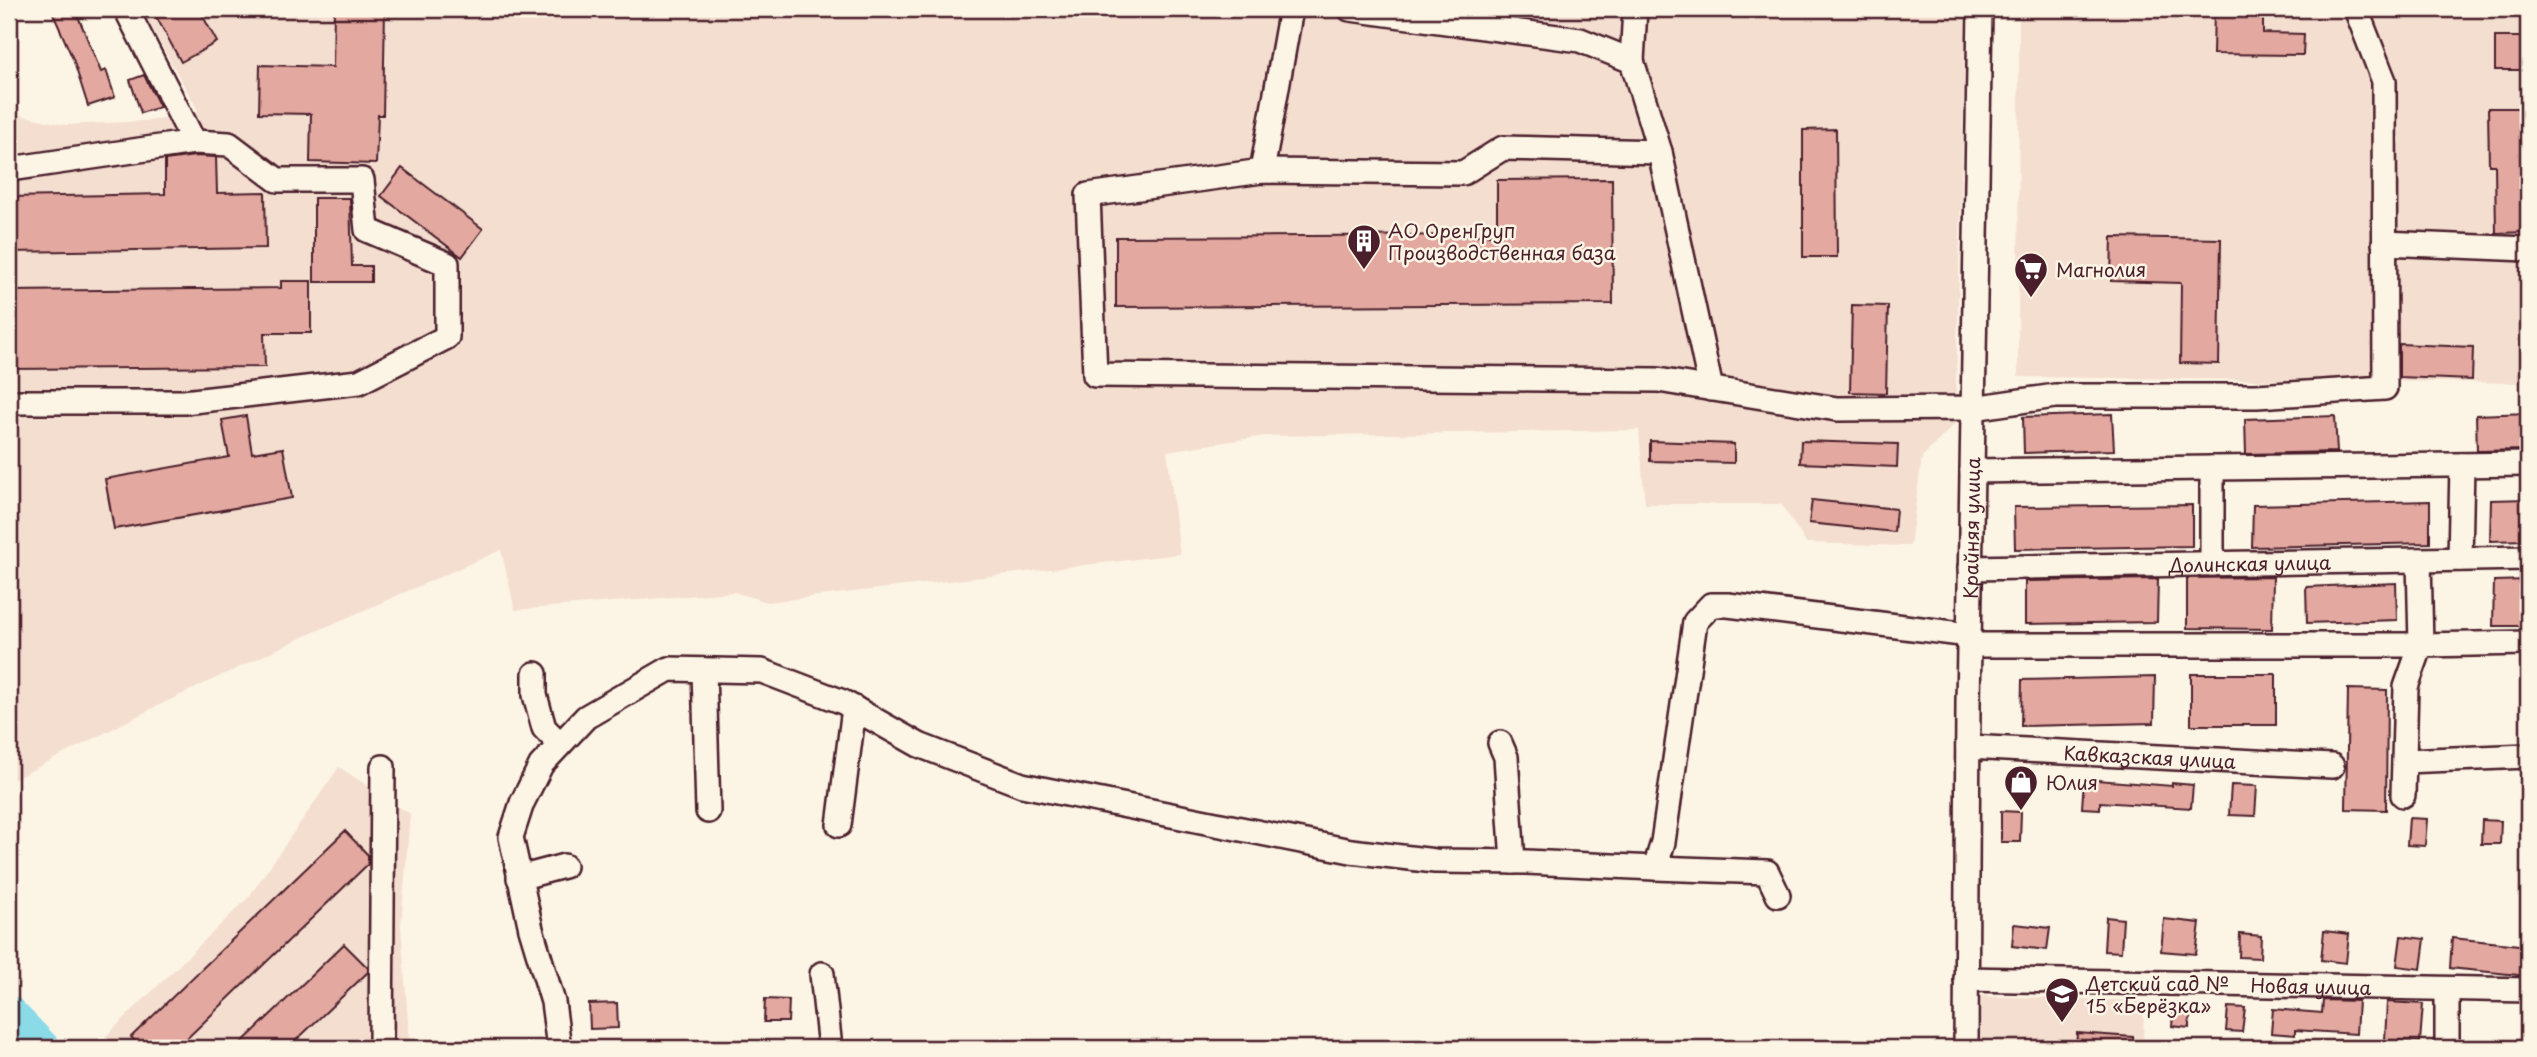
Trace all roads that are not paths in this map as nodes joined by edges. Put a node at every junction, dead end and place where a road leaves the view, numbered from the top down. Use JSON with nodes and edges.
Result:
{"nodes":[{"id":1,"x":126,"y":9,"type":"edge"},
{"id":2,"x":1292,"y":9,"type":"edge"},
{"id":3,"x":1350,"y":9,"type":"edge"},
{"id":4,"x":1635,"y":9,"type":"edge"},
{"id":5,"x":1975,"y":9,"type":"edge"},
{"id":6,"x":2356,"y":9,"type":"edge"},
{"id":7,"x":1632,"y":61,"type":"junction"},
{"id":8,"x":194,"y":142,"type":"junction"},
{"id":9,"x":1660,"y":152,"type":"junction"},
{"id":10,"x":17,"y":168,"type":"dead end"},
{"id":11,"x":1262,"y":171,"type":"junction"},
{"id":12,"x":2384,"y":243,"type":"junction"},
{"id":13,"x":2528,"y":249,"type":"edge"},
{"id":14,"x":1711,"y":389,"type":"junction"},
{"id":15,"x":9,"y":402,"type":"edge"},
{"id":16,"x":1973,"y":408,"type":"junction"},
{"id":17,"x":2528,"y":464,"type":"edge"},
{"id":18,"x":2462,"y":465,"type":"junction"},
{"id":19,"x":2212,"y":468,"type":"junction"},
{"id":20,"x":1972,"y":471,"type":"junction"},
{"id":21,"x":2528,"y":558,"type":"edge"},
{"id":22,"x":2460,"y":559,"type":"junction"},
{"id":23,"x":2419,"y":560,"type":"junction"},
{"id":24,"x":2212,"y":564,"type":"junction"},
{"id":25,"x":1970,"y":568,"type":"junction"},
{"id":26,"x":1969,"y":640,"type":"junction"},
{"id":27,"x":2528,"y":643,"type":"edge"},
{"id":28,"x":2421,"y":645,"type":"junction"},
{"id":29,"x":704,"y":670,"type":"junction"},
{"id":30,"x":535,"y":674,"type":"dead end"},
{"id":31,"x":854,"y":708,"type":"junction"},
{"id":32,"x":1500,"y":743,"type":"dead end"},
{"id":33,"x":560,"y":744,"type":"junction"},
{"id":34,"x":1968,"y":747,"type":"junction"},
{"id":35,"x":2528,"y":756,"type":"edge"},
{"id":36,"x":2404,"y":761,"type":"junction"},
{"id":37,"x":2332,"y":766,"type":"dead end"},
{"id":38,"x":383,"y":767,"type":"dead end"},
{"id":39,"x":2403,"y":795,"type":"dead end"},
{"id":40,"x":708,"y":811,"type":"dead end"},
{"id":41,"x":839,"y":825,"type":"dead end"},
{"id":42,"x":1513,"y":862,"type":"junction"},
{"id":43,"x":564,"y":866,"type":"dead end"},
{"id":44,"x":1655,"y":869,"type":"junction"},
{"id":45,"x":519,"y":878,"type":"junction"},
{"id":46,"x":1778,"y":895,"type":"dead end"},
{"id":47,"x":821,"y":974,"type":"dead end"},
{"id":48,"x":1966,"y":979,"type":"junction"},
{"id":49,"x":2448,"y":989,"type":"junction"},
{"id":50,"x":2528,"y":990,"type":"edge"},
{"id":51,"x":381,"y":1048,"type":"edge"},
{"id":52,"x":559,"y":1048,"type":"edge"},
{"id":53,"x":830,"y":1048,"type":"edge"},
{"id":54,"x":1966,"y":1048,"type":"edge"},
{"id":55,"x":2447,"y":1048,"type":"edge"}],
"edges":[{"from":1,"to":8,"type":"street"},
{"from":2,"to":11,"type":"street"},
{"from":3,"to":7,"type":"street"},
{"from":4,"to":7,"type":"street"},
{"from":5,"to":16,"type":"street","name":"Крайняя улица"},
{"from":6,"to":12,"type":"street"},
{"from":7,"to":9,"type":"street"},
{"from":8,"to":10,"type":"street"},
{"from":8,"to":15,"type":"street"},
{"from":9,"to":11,"type":"street"},
{"from":9,"to":14,"type":"street"},
{"from":11,"to":14,"type":"street"},
{"from":12,"to":13,"type":"street"},
{"from":12,"to":16,"type":"street"},
{"from":14,"to":16,"type":"street"},
{"from":16,"to":20,"type":"street","name":"Крайняя улица"},
{"from":17,"to":18,"type":"street"},
{"from":18,"to":19,"type":"street"},
{"from":18,"to":22,"type":"street"},
{"from":19,"to":20,"type":"street"},
{"from":19,"to":24,"type":"street"},
{"from":20,"to":25,"type":"street","name":"Крайняя улица"},
{"from":21,"to":22,"type":"street","name":"Долинская улица"},
{"from":22,"to":23,"type":"street","name":"Долинская улица"},
{"from":23,"to":24,"type":"street","name":"Долинская улица"},
{"from":23,"to":28,"type":"street"},
{"from":24,"to":25,"type":"street","name":"Долинская улица"},
{"from":25,"to":26,"type":"street","name":"Крайняя улица"},
{"from":26,"to":28,"type":"street"},
{"from":26,"to":34,"type":"street","name":"Крайняя улица"},
{"from":26,"to":44,"type":"street"},
{"from":27,"to":28,"type":"street"},
{"from":28,"to":36,"type":"street"},
{"from":29,"to":31,"type":"street"},
{"from":29,"to":33,"type":"street"},
{"from":29,"to":40,"type":"street"},
{"from":30,"to":33,"type":"street"},
{"from":31,"to":41,"type":"street"},
{"from":31,"to":42,"type":"street"},
{"from":32,"to":42,"type":"street"},
{"from":33,"to":45,"type":"street"},
{"from":34,"to":37,"type":"street","name":"Кавказская улица"},
{"from":34,"to":48,"type":"street","name":"Крайняя улица"},
{"from":35,"to":36,"type":"street"},
{"from":36,"to":39,"type":"street"},
{"from":38,"to":51,"type":"street"},
{"from":42,"to":44,"type":"street"},
{"from":43,"to":45,"type":"street"},
{"from":44,"to":46,"type":"street"},
{"from":45,"to":52,"type":"street"},
{"from":47,"to":53,"type":"street"},
{"from":48,"to":49,"type":"street","name":"Новая улица"},
{"from":48,"to":54,"type":"street","name":"Крайняя улица"},
{"from":49,"to":50,"type":"street","name":"Новая улица"},
{"from":49,"to":55,"type":"street"}]}
